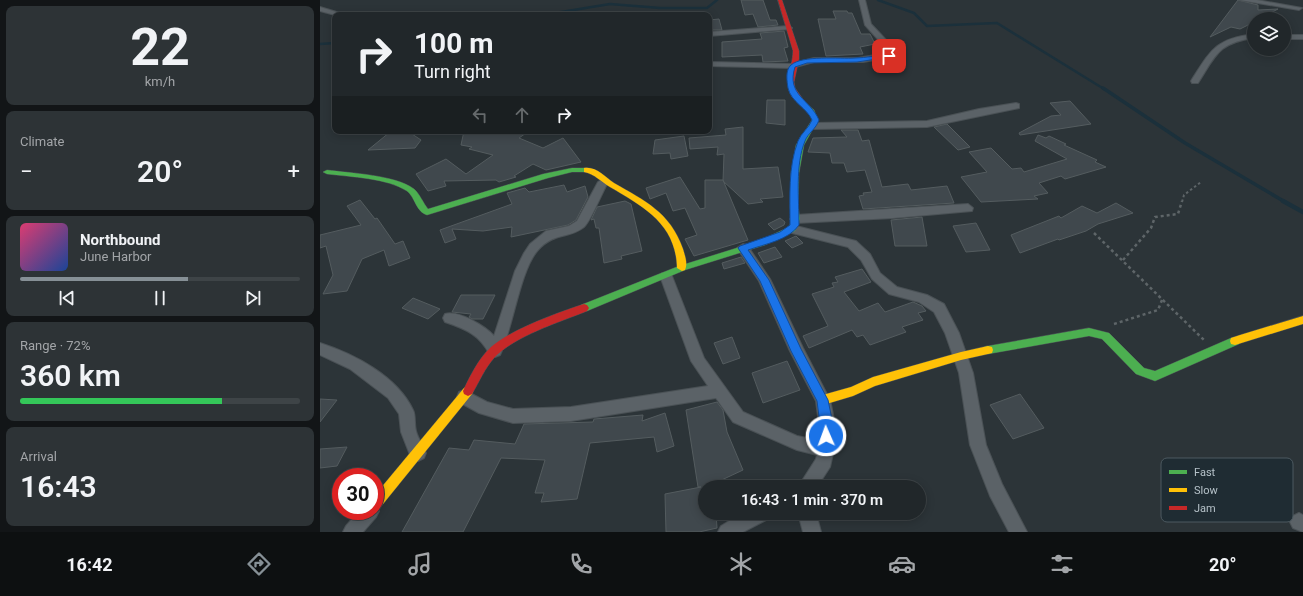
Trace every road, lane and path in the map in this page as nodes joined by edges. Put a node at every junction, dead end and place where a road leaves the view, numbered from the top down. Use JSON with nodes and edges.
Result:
{"nodes":[{"id":1,"x":780,"y":0,"type":"edge"},
{"id":2,"x":862,"y":0,"type":"edge"},
{"id":3,"x":1243,"y":0,"type":"edge"},
{"id":4,"x":1302,"y":8,"type":"edge"},
{"id":5,"x":320,"y":9,"type":"edge"},
{"id":6,"x":332,"y":13,"type":"edge"},
{"id":7,"x":788,"y":28,"type":"junction"},
{"id":8,"x":712,"y":34,"type":"edge"},
{"id":9,"x":1247,"y":37,"type":"edge"},
{"id":10,"x":1291,"y":37,"type":"edge"},
{"id":11,"x":1303,"y":38,"type":"edge"},
{"id":12,"x":712,"y":64,"type":"edge"},
{"id":13,"x":792,"y":66,"type":"junction"},
{"id":14,"x":1195,"y":81,"type":"dead end"},
{"id":15,"x":1016,"y":106,"type":"dead end"},
{"id":16,"x":814,"y":126,"type":"junction"},
{"id":17,"x":327,"y":172,"type":"dead end"},
{"id":18,"x":603,"y":182,"type":"junction"},
{"id":19,"x":1201,"y":182,"type":"dead end"},
{"id":20,"x":968,"y":208,"type":"dead end"},
{"id":21,"x":794,"y":224,"type":"junction"},
{"id":22,"x":1094,"y":233,"type":"dead end"},
{"id":23,"x":743,"y":248,"type":"junction"},
{"id":24,"x":1123,"y":260,"type":"junction"},
{"id":25,"x":682,"y":268,"type":"junction"},
{"id":26,"x":666,"y":276,"type":"junction"},
{"id":27,"x":1162,"y":300,"type":"junction"},
{"id":28,"x":450,"y":318,"type":"dead end"},
{"id":29,"x":1303,"y":320,"type":"edge"},
{"id":30,"x":1088,"y":332,"type":"junction"},
{"id":31,"x":320,"y":349,"type":"edge"},
{"id":32,"x":496,"y":350,"type":"junction"},
{"id":33,"x":1212,"y":352,"type":"junction"},
{"id":34,"x":961,"y":356,"type":"junction"},
{"id":35,"x":720,"y":392,"type":"junction"},
{"id":36,"x":464,"y":397,"type":"junction"},
{"id":37,"x":823,"y":400,"type":"junction"},
{"id":38,"x":826,"y":449,"type":"junction"},
{"id":39,"x":418,"y":453,"type":"junction"},
{"id":40,"x":811,"y":480,"type":"edge"},
{"id":41,"x":384,"y":494,"type":"edge"},
{"id":42,"x":362,"y":520,"type":"edge"},
{"id":43,"x":746,"y":520,"type":"edge"},
{"id":44,"x":809,"y":520,"type":"edge"},
{"id":45,"x":352,"y":532,"type":"edge"},
{"id":46,"x":727,"y":532,"type":"edge"},
{"id":47,"x":812,"y":532,"type":"edge"},
{"id":48,"x":1018,"y":532,"type":"edge"}],
"edges":[{"from":1,"to":7,"type":"street"},
{"from":2,"to":13,"type":"street"},
{"from":3,"to":4,"type":"street"},
{"from":5,"to":6,"type":"street"},
{"from":7,"to":8,"type":"street"},
{"from":7,"to":13,"type":"street"},
{"from":9,"to":14,"type":"street"},
{"from":10,"to":11,"type":"street"},
{"from":12,"to":13,"type":"street"},
{"from":13,"to":16,"type":"street"},
{"from":15,"to":16,"type":"street"},
{"from":16,"to":21,"type":"street"},
{"from":17,"to":18,"type":"street"},
{"from":18,"to":25,"type":"street"},
{"from":18,"to":32,"type":"street"},
{"from":19,"to":24,"type":"path"},
{"from":20,"to":21,"type":"street"},
{"from":21,"to":23,"type":"street"},
{"from":21,"to":34,"type":"street"},
{"from":22,"to":24,"type":"path"},
{"from":23,"to":25,"type":"street"},
{"from":23,"to":37,"type":"street"},
{"from":24,"to":27,"type":"path"},
{"from":25,"to":26,"type":"street"},
{"from":26,"to":32,"type":"street"},
{"from":26,"to":35,"type":"street"},
{"from":27,"to":30,"type":"path"},
{"from":27,"to":33,"type":"path"},
{"from":28,"to":32,"type":"street"},
{"from":29,"to":33,"type":"street"},
{"from":30,"to":33,"type":"street"},
{"from":30,"to":34,"type":"street"},
{"from":31,"to":39,"type":"street"},
{"from":32,"to":36,"type":"street"},
{"from":34,"to":37,"type":"street"},
{"from":34,"to":48,"type":"street"},
{"from":35,"to":36,"type":"street"},
{"from":35,"to":38,"type":"street"},
{"from":36,"to":39,"type":"street"},
{"from":37,"to":38,"type":"street"},
{"from":38,"to":40,"type":"street"},
{"from":39,"to":41,"type":"street"},
{"from":42,"to":45,"type":"street"},
{"from":43,"to":46,"type":"street"},
{"from":44,"to":47,"type":"street"}]}
